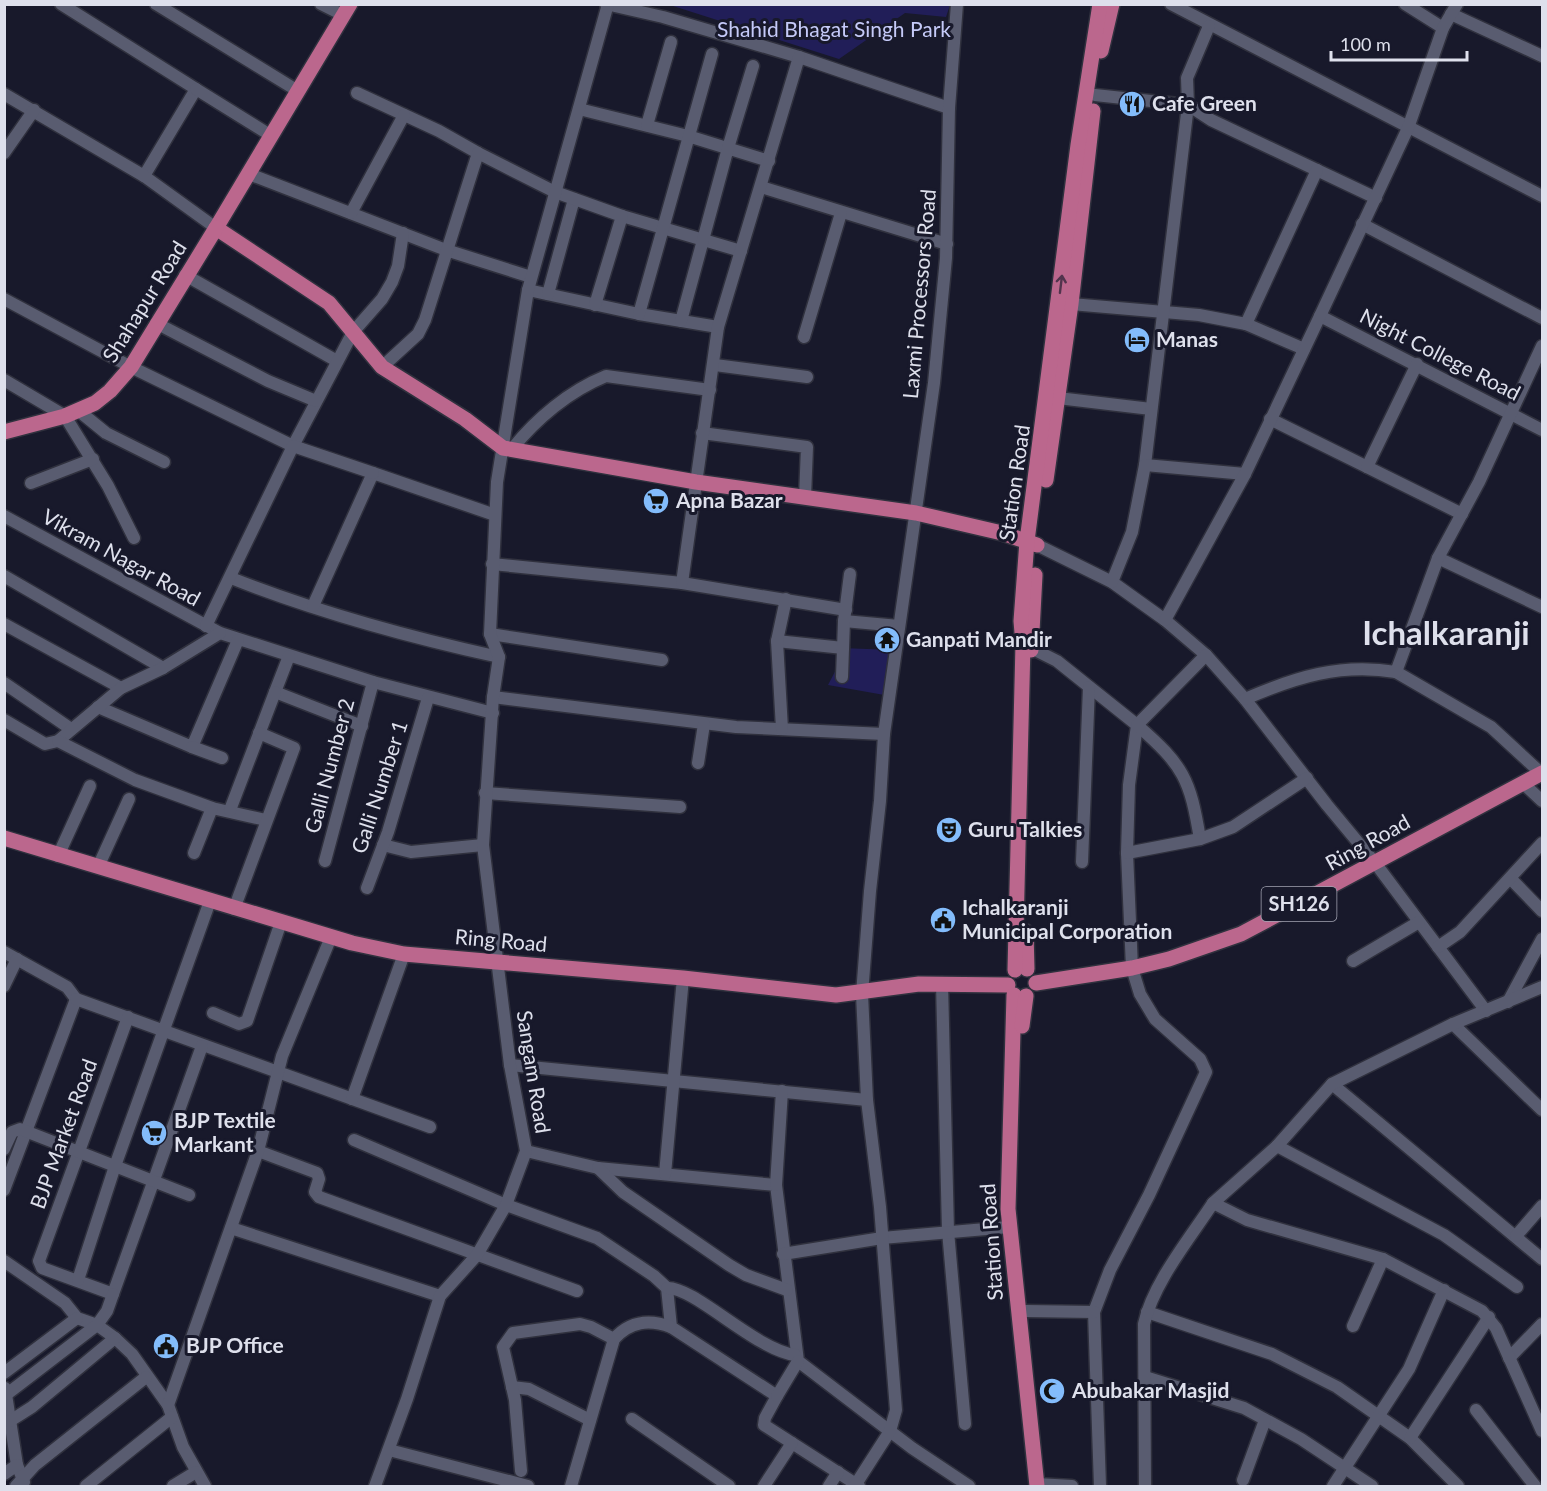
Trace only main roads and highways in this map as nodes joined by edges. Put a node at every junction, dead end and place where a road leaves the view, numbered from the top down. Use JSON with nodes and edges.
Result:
{"nodes":[{"id":1,"x":1100,"y":4,"type":"edge"},
{"id":2,"x":1112,"y":4,"type":"edge"},
{"id":3,"x":346,"y":10,"type":"edge"},
{"id":4,"x":216,"y":228,"type":"junction"},
{"id":5,"x":4,"y":432,"type":"edge"},
{"id":6,"x":1032,"y":543,"type":"junction"},
{"id":7,"x":1542,"y":774,"type":"edge"},
{"id":8,"x":6,"y":843,"type":"edge"},
{"id":9,"x":1021,"y":969,"type":"junction"},
{"id":10,"x":1036,"y":983,"type":"junction"},
{"id":11,"x":1016,"y":992,"type":"junction"},
{"id":12,"x":1041,"y":1486,"type":"edge"}],
"edges":[{"from":6,"to":1,"type":"main road","name":"Station Road","one_way":true},
{"from":2,"to":6,"type":"main road","name":"Station Road"},
{"from":3,"to":4,"type":"main road","name":"Shahapur Road"},
{"from":4,"to":5,"type":"main road","name":"Shahapur Road"},
{"from":4,"to":6,"type":"main road"},
{"from":6,"to":9,"type":"main road","name":"Station Road"},
{"from":7,"to":10,"type":"main road","name":"Ring Road","number":"SH126"},
{"from":8,"to":11,"type":"main road","name":"Ring Road"},
{"from":9,"to":10,"type":"main road"},
{"from":9,"to":11,"type":"main road"},
{"from":10,"to":11,"type":"main road"},
{"from":11,"to":12,"type":"main road","name":"Station Road"},
{"from":11,"to":12,"type":"main road","name":"Station Road"}]}
